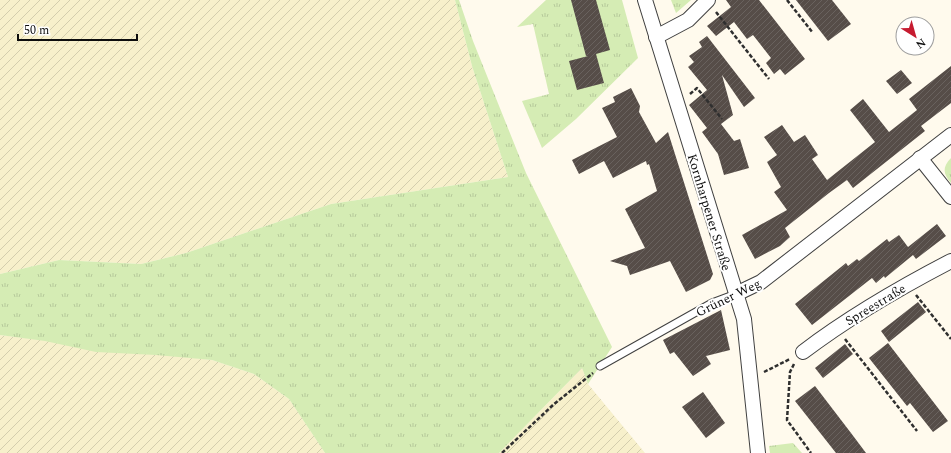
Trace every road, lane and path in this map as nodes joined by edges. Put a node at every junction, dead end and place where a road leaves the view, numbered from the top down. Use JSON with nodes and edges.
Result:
{"nodes":[{"id":1,"x":645,"y":0,"type":"edge"},
{"id":2,"x":708,"y":0,"type":"edge"},
{"id":3,"x":787,"y":0,"type":"edge"},
{"id":4,"x":813,"y":33,"type":"dead end"},
{"id":5,"x":656,"y":37,"type":"junction"},
{"id":6,"x":769,"y":79,"type":"dead end"},
{"id":7,"x":677,"y":104,"type":"junction"},
{"id":8,"x":715,"y":111,"type":"junction"},
{"id":9,"x":712,"y":114,"type":"dead end"},
{"id":10,"x":722,"y":120,"type":"dead end"},
{"id":11,"x":951,"y":135,"type":"edge"},
{"id":12,"x":920,"y":158,"type":"junction"},
{"id":13,"x":951,"y":197,"type":"edge"},
{"id":14,"x":951,"y":261,"type":"edge"},
{"id":15,"x":907,"y":284,"type":"junction"},
{"id":16,"x":736,"y":294,"type":"junction"},
{"id":17,"x":836,"y":327,"type":"junction"},
{"id":18,"x":951,"y":339,"type":"edge"},
{"id":19,"x":803,"y":352,"type":"junction"},
{"id":20,"x":600,"y":366,"type":"joint"},
{"id":21,"x":750,"y":380,"type":"junction"},
{"id":22,"x":917,"y":431,"type":"dead end"},
{"id":23,"x":502,"y":453,"type":"edge"},
{"id":24,"x":758,"y":453,"type":"edge"},
{"id":25,"x":811,"y":453,"type":"edge"}],
"edges":[{"from":1,"to":5,"type":"street","name":"Kornharpener Straße"},
{"from":2,"to":5,"type":"street"},
{"from":2,"to":6,"type":"path"},
{"from":3,"to":4,"type":"path"},
{"from":5,"to":7,"type":"street","name":"Kornharpener Straße"},
{"from":7,"to":8,"type":"path"},
{"from":7,"to":16,"type":"street","name":"Kornharpener Straße"},
{"from":8,"to":9,"type":"path"},
{"from":8,"to":10,"type":"path"},
{"from":11,"to":12,"type":"street","name":"Grüner Weg"},
{"from":12,"to":13,"type":"street"},
{"from":12,"to":16,"type":"street","name":"Grüner Weg"},
{"from":14,"to":15,"type":"street","name":"Spreestraße"},
{"from":15,"to":17,"type":"street","name":"Spreestraße"},
{"from":15,"to":18,"type":"path"},
{"from":16,"to":20,"type":"lane","name":"Grüner Weg"},
{"from":16,"to":21,"type":"street","name":"Kornharpener Straße"},
{"from":17,"to":19,"type":"street","name":"Spreestraße"},
{"from":17,"to":22,"type":"path"},
{"from":19,"to":21,"type":"path"},
{"from":19,"to":25,"type":"path"},
{"from":20,"to":23,"type":"path"},
{"from":21,"to":24,"type":"street","name":"Kornharpener Straße"}]}
